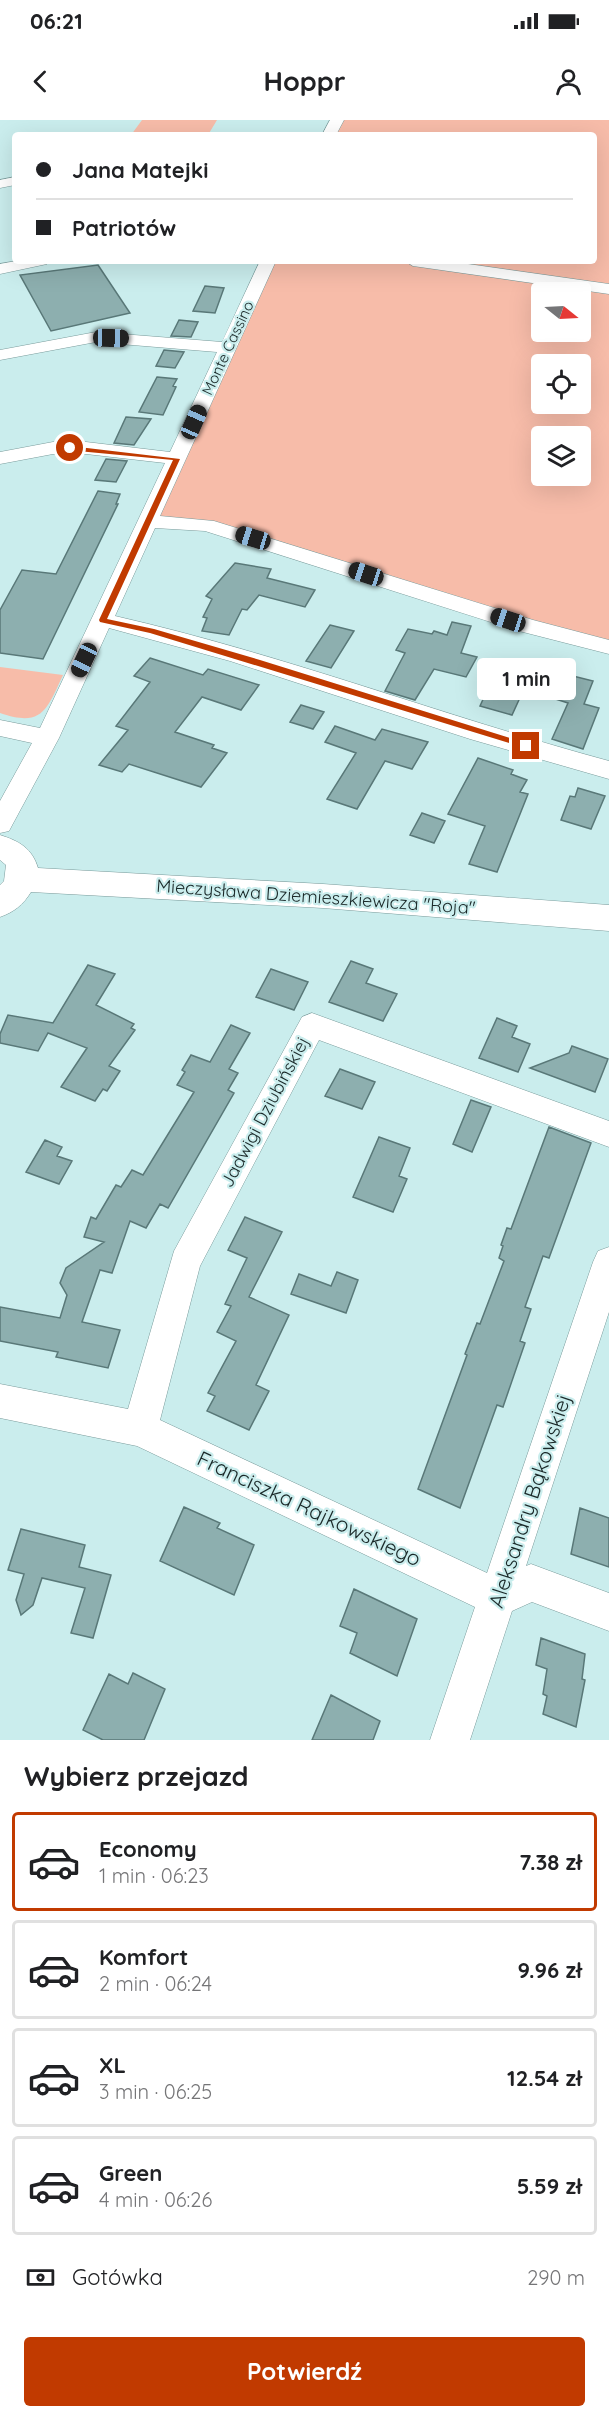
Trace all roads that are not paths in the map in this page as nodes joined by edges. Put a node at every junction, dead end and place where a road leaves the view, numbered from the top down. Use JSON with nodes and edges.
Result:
{"nodes":[{"id":1,"x":26,"y":264,"type":"edge"},
{"id":2,"x":267,"y":264,"type":"edge"},
{"id":3,"x":434,"y":264,"type":"edge"},
{"id":4,"x":0,"y":269,"type":"edge"},
{"id":5,"x":609,"y":289,"type":"edge"},
{"id":6,"x":227,"y":348,"type":"junction"},
{"id":7,"x":0,"y":355,"type":"edge"},
{"id":8,"x":0,"y":458,"type":"edge"},
{"id":9,"x":177,"y":459,"type":"junction"},
{"id":10,"x":148,"y":521,"type":"junction"},
{"id":11,"x":103,"y":620,"type":"junction"},
{"id":12,"x":609,"y":647,"type":"edge"},
{"id":13,"x":0,"y":728,"type":"edge"},
{"id":14,"x":47,"y":738,"type":"junction"},
{"id":15,"x":609,"y":770,"type":"edge"},
{"id":16,"x":0,"y":824,"type":"edge"},
{"id":17,"x":0,"y":847,"type":"edge"},
{"id":18,"x":22,"y":879,"type":"junction"},
{"id":19,"x":0,"y":904,"type":"edge"},
{"id":20,"x":609,"y":918,"type":"edge"},
{"id":21,"x":609,"y":1134,"type":"edge"},
{"id":22,"x":609,"y":1262,"type":"edge"},
{"id":23,"x":0,"y":1401,"type":"edge"},
{"id":24,"x":140,"y":1429,"type":"junction"},
{"id":25,"x":498,"y":1599,"type":"junction"},
{"id":26,"x":609,"y":1612,"type":"edge"},
{"id":27,"x":450,"y":1740,"type":"edge"}],
"edges":[{"from":1,"to":4,"type":"street"},
{"from":2,"to":6,"type":"street","name":"Monte Cassino"},
{"from":3,"to":5,"type":"street"},
{"from":6,"to":7,"type":"street"},
{"from":6,"to":9,"type":"street","name":"Monte Cassino"},
{"from":8,"to":9,"type":"street"},
{"from":9,"to":10,"type":"street","name":"Monte Cassino"},
{"from":10,"to":11,"type":"street","name":"Monte Cassino"},
{"from":10,"to":12,"type":"street"},
{"from":11,"to":14,"type":"street","name":"Monte Cassino"},
{"from":11,"to":15,"type":"street"},
{"from":13,"to":14,"type":"street"},
{"from":14,"to":16,"type":"street","name":"Monte Cassino"},
{"from":17,"to":18,"type":"main road"},
{"from":18,"to":19,"type":"main road"},
{"from":18,"to":20,"type":"main road","name":"Mieczysława Dziemieszkiewicza \"Roja\""},
{"from":21,"to":24,"type":"street","name":"Jadwigi Dziubińskiej"},
{"from":22,"to":25,"type":"street","name":"Aleksandry Bąkowskiej"},
{"from":23,"to":24,"type":"street","name":"Franciszka Rajkowskiego"},
{"from":24,"to":25,"type":"street","name":"Franciszka Rajkowskiego"},
{"from":25,"to":26,"type":"street"},
{"from":25,"to":27,"type":"street","name":"Aleksandry Bąkowskiej"}]}
